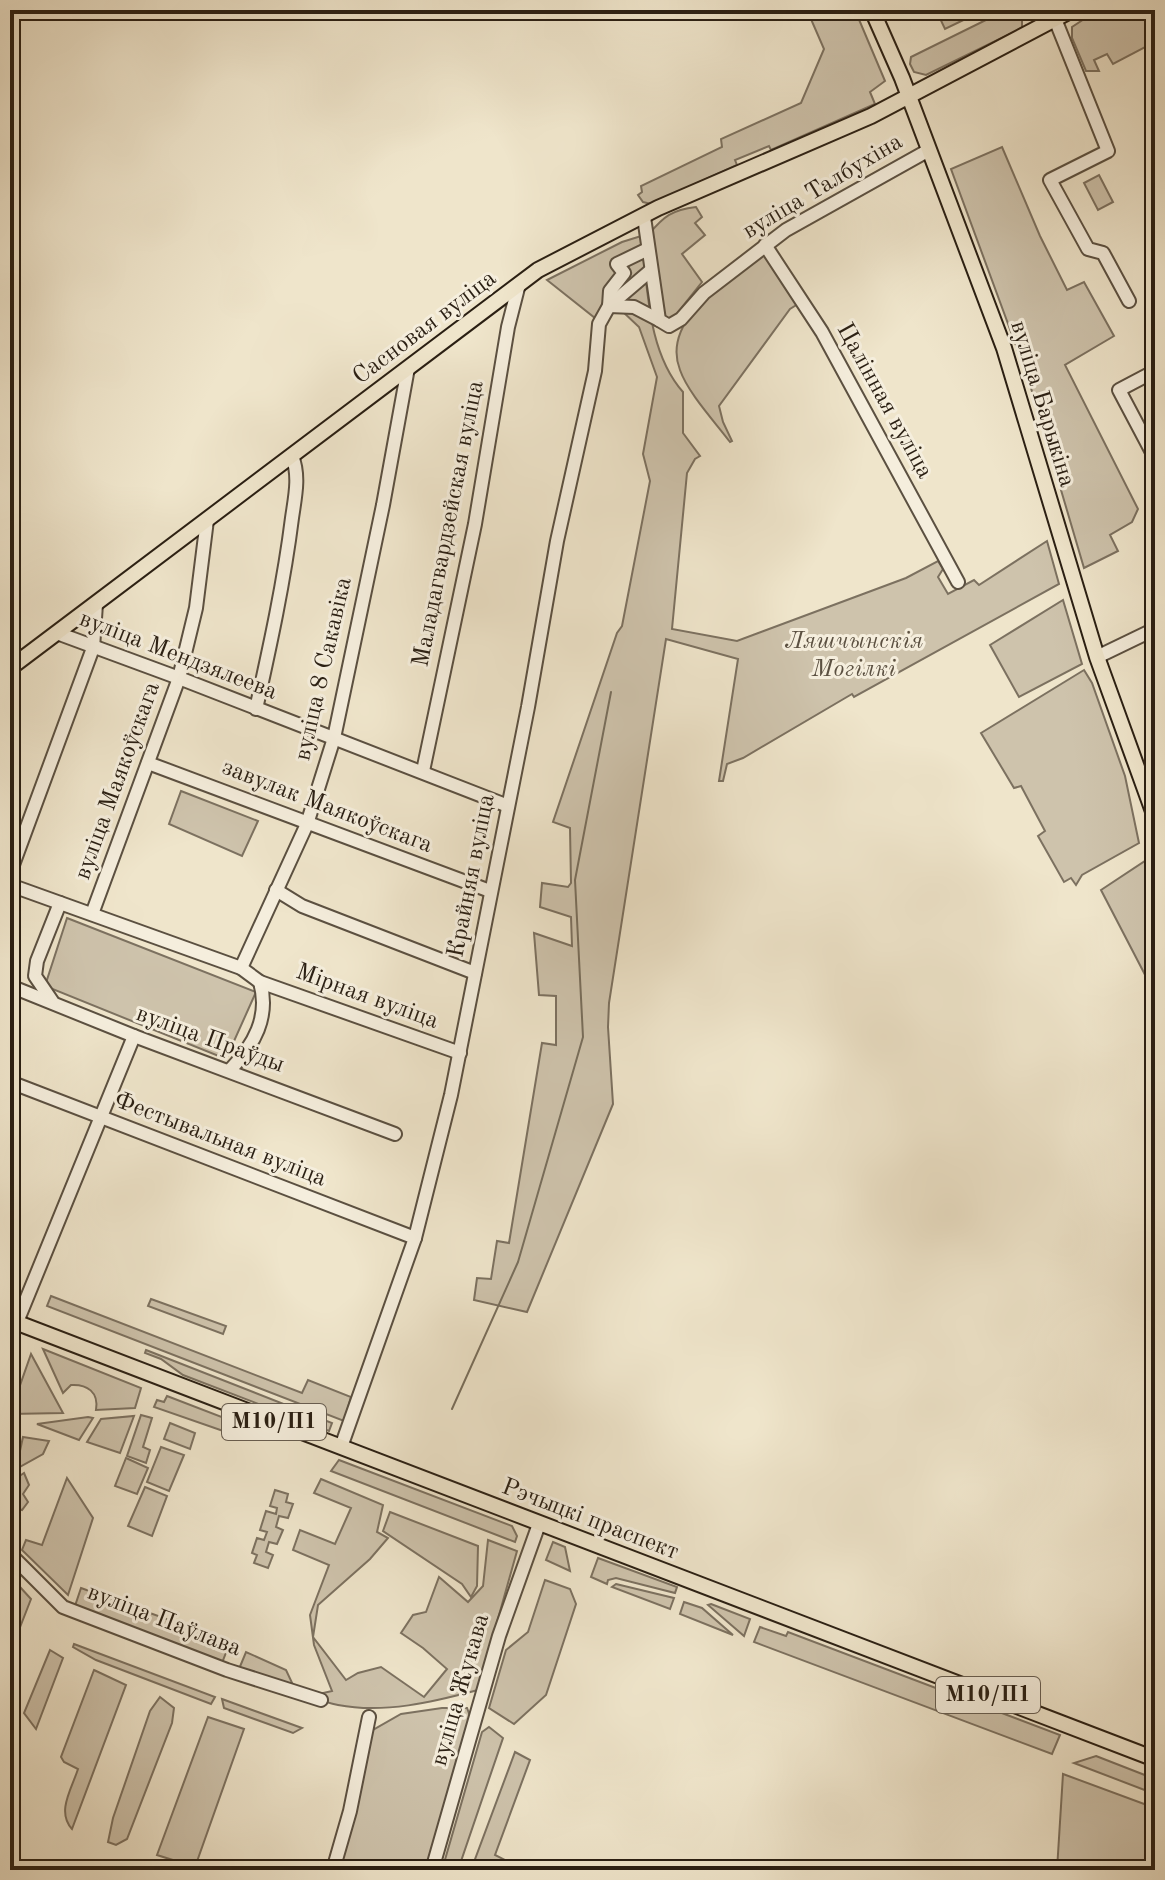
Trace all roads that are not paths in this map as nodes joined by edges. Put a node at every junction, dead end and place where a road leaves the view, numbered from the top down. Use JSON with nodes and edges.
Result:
{"nodes":[{"id":1,"x":872,"y":10,"type":"edge"},
{"id":2,"x":1072,"y":10,"type":"edge"},
{"id":3,"x":1055,"y":19,"type":"junction"},
{"id":4,"x":909,"y":95,"type":"junction"},
{"id":5,"x":929,"y":150,"type":"junction"},
{"id":6,"x":644,"y":217,"type":"junction"},
{"id":7,"x":765,"y":245,"type":"junction"},
{"id":8,"x":648,"y":249,"type":"junction"},
{"id":9,"x":650,"y":271,"type":"junction"},
{"id":10,"x":519,"y":284,"type":"junction"},
{"id":11,"x":1129,"y":301,"type":"dead end"},
{"id":12,"x":609,"y":306,"type":"junction"},
{"id":13,"x":664,"y":323,"type":"junction"},
{"id":14,"x":408,"y":368,"type":"junction"},
{"id":15,"x":1155,"y":371,"type":"edge"},
{"id":16,"x":292,"y":456,"type":"junction"},
{"id":17,"x":1155,"y":458,"type":"edge"},
{"id":18,"x":207,"y":520,"type":"junction"},
{"id":19,"x":958,"y":582,"type":"dead end"},
{"id":20,"x":96,"y":604,"type":"junction"},
{"id":21,"x":1155,"y":629,"type":"edge"},
{"id":22,"x":57,"y":633,"type":"junction"},
{"id":23,"x":93,"y":648,"type":"junction"},
{"id":24,"x":1097,"y":657,"type":"junction"},
{"id":25,"x":10,"y":668,"type":"edge"},
{"id":26,"x":179,"y":678,"type":"junction"},
{"id":27,"x":256,"y":709,"type":"junction"},
{"id":28,"x":334,"y":738,"type":"junction"},
{"id":29,"x":148,"y":763,"type":"junction"},
{"id":30,"x":423,"y":771,"type":"junction"},
{"id":31,"x":508,"y":806,"type":"junction"},
{"id":32,"x":1155,"y":817,"type":"edge"},
{"id":33,"x":307,"y":824,"type":"junction"},
{"id":34,"x":10,"y":873,"type":"edge"},
{"id":35,"x":10,"y":885,"type":"edge"},
{"id":36,"x":276,"y":890,"type":"junction"},
{"id":37,"x":490,"y":891,"type":"junction"},
{"id":38,"x":60,"y":903,"type":"junction"},
{"id":39,"x":92,"y":914,"type":"junction"},
{"id":40,"x":241,"y":968,"type":"junction"},
{"id":41,"x":475,"y":973,"type":"junction"},
{"id":42,"x":260,"y":982,"type":"junction"},
{"id":43,"x":10,"y":986,"type":"edge"},
{"id":44,"x":52,"y":1001,"type":"junction"},
{"id":45,"x":134,"y":1036,"type":"junction"},
{"id":46,"x":460,"y":1053,"type":"junction"},
{"id":47,"x":230,"y":1070,"type":"junction"},
{"id":48,"x":10,"y":1082,"type":"edge"},
{"id":49,"x":101,"y":1117,"type":"junction"},
{"id":50,"x":395,"y":1134,"type":"dead end"},
{"id":51,"x":415,"y":1238,"type":"junction"},
{"id":52,"x":13,"y":1321,"type":"edge"},
{"id":53,"x":341,"y":1447,"type":"junction"},
{"id":54,"x":539,"y":1524,"type":"junction"},
{"id":55,"x":10,"y":1554,"type":"edge"},
{"id":56,"x":321,"y":1700,"type":"dead end"},
{"id":57,"x":369,"y":1717,"type":"dead end"},
{"id":58,"x":1155,"y":1759,"type":"edge"},
{"id":59,"x":333,"y":1870,"type":"edge"},
{"id":60,"x":432,"y":1870,"type":"edge"}],
"edges":[{"from":1,"to":4,"type":"main road","name":"вуліца Барыкіна"},
{"from":2,"to":3,"type":"main road","name":"Сасновая вуліца"},
{"from":3,"to":4,"type":"main road","name":"Сасновая вуліца"},
{"from":3,"to":11,"type":"street"},
{"from":4,"to":5,"type":"main road","name":"вуліца Барыкіна"},
{"from":4,"to":6,"type":"main road","name":"Сасновая вуліца"},
{"from":5,"to":7,"type":"street","name":"вуліца Талбухіна"},
{"from":5,"to":24,"type":"main road","name":"вуліца Барыкіна"},
{"from":6,"to":8,"type":"street"},
{"from":6,"to":10,"type":"main road","name":"Сасновая вуліца"},
{"from":7,"to":13,"type":"street","name":"вуліца Талбухіна"},
{"from":7,"to":19,"type":"street","name":"Цалінная вуліца"},
{"from":8,"to":9,"type":"street"},
{"from":8,"to":12,"type":"street","name":"Крайняя вуліца"},
{"from":9,"to":12,"type":"street"},
{"from":9,"to":13,"type":"street"},
{"from":10,"to":14,"type":"main road","name":"Сасновая вуліца"},
{"from":10,"to":30,"type":"street","name":"Маладагвардзейская вуліца"},
{"from":12,"to":13,"type":"street"},
{"from":12,"to":31,"type":"street","name":"Крайняя вуліца"},
{"from":14,"to":16,"type":"main road","name":"Сасновая вуліца"},
{"from":14,"to":28,"type":"street","name":"вуліца 8 Сакавіка"},
{"from":15,"to":17,"type":"street"},
{"from":16,"to":18,"type":"main road","name":"Сасновая вуліца"},
{"from":16,"to":27,"type":"street"},
{"from":18,"to":20,"type":"main road","name":"Сасновая вуліца"},
{"from":18,"to":26,"type":"street","name":"вуліца Маякоўскага"},
{"from":20,"to":22,"type":"main road","name":"Сасновая вуліца"},
{"from":20,"to":23,"type":"street"},
{"from":21,"to":24,"type":"street"},
{"from":22,"to":23,"type":"street","name":"вуліца Мендзялеева"},
{"from":22,"to":25,"type":"main road","name":"Сасновая вуліца"},
{"from":23,"to":26,"type":"street","name":"вуліца Мендзялеева"},
{"from":23,"to":34,"type":"street"},
{"from":24,"to":32,"type":"main road","name":"вуліца Барыкіна"},
{"from":26,"to":27,"type":"street","name":"вуліца Мендзялеева"},
{"from":26,"to":29,"type":"street","name":"вуліца Маякоўскага"},
{"from":27,"to":28,"type":"street","name":"вуліца Мендзялеева"},
{"from":28,"to":30,"type":"street","name":"вуліца Мендзялеева"},
{"from":28,"to":33,"type":"street","name":"вуліца 8 Сакавіка"},
{"from":29,"to":33,"type":"street","name":"завулак Маякоўскага"},
{"from":29,"to":39,"type":"street","name":"вуліца Маякоўскага"},
{"from":30,"to":31,"type":"street","name":"вуліца Мендзялеева"},
{"from":31,"to":37,"type":"street","name":"Крайняя вуліца"},
{"from":33,"to":36,"type":"street","name":"вуліца 8 Сакавіка"},
{"from":33,"to":37,"type":"street","name":"завулак Маякоўскага"},
{"from":35,"to":38,"type":"street","name":"Мірная вуліца"},
{"from":36,"to":40,"type":"street","name":"вуліца 8 Сакавіка"},
{"from":36,"to":41,"type":"street"},
{"from":37,"to":41,"type":"street","name":"Крайняя вуліца"},
{"from":38,"to":39,"type":"street","name":"Мірная вуліца"},
{"from":38,"to":44,"type":"street"},
{"from":39,"to":40,"type":"street","name":"Мірная вуліца"},
{"from":40,"to":42,"type":"street","name":"Мірная вуліца"},
{"from":41,"to":46,"type":"street","name":"Крайняя вуліца"},
{"from":42,"to":46,"type":"street","name":"Мірная вуліца"},
{"from":42,"to":47,"type":"street","name":"Мірная вуліца"},
{"from":43,"to":44,"type":"street","name":"вуліца Праўды"},
{"from":44,"to":45,"type":"street","name":"вуліца Праўды"},
{"from":45,"to":47,"type":"street","name":"вуліца Праўды"},
{"from":45,"to":49,"type":"street"},
{"from":46,"to":51,"type":"street","name":"Крайняя вуліца"},
{"from":47,"to":50,"type":"street","name":"вуліца Праўды"},
{"from":48,"to":49,"type":"street","name":"Фестывальная вуліца"},
{"from":49,"to":51,"type":"street","name":"Фестывальная вуліца"},
{"from":49,"to":52,"type":"street"},
{"from":51,"to":53,"type":"street","name":"Крайняя вуліца"},
{"from":52,"to":53,"type":"main road","name":"Рэчыцкі праспект","number":"М10/П1"},
{"from":53,"to":54,"type":"main road","name":"Рэчыцкі праспект","number":"М10/П1"},
{"from":54,"to":58,"type":"main road","name":"Рэчыцкі праспект","number":"М10/П1"},
{"from":54,"to":60,"type":"street","name":"вуліца Жукава"},
{"from":55,"to":56,"type":"street","name":"вуліца Паўлава"},
{"from":57,"to":59,"type":"street"}]}
